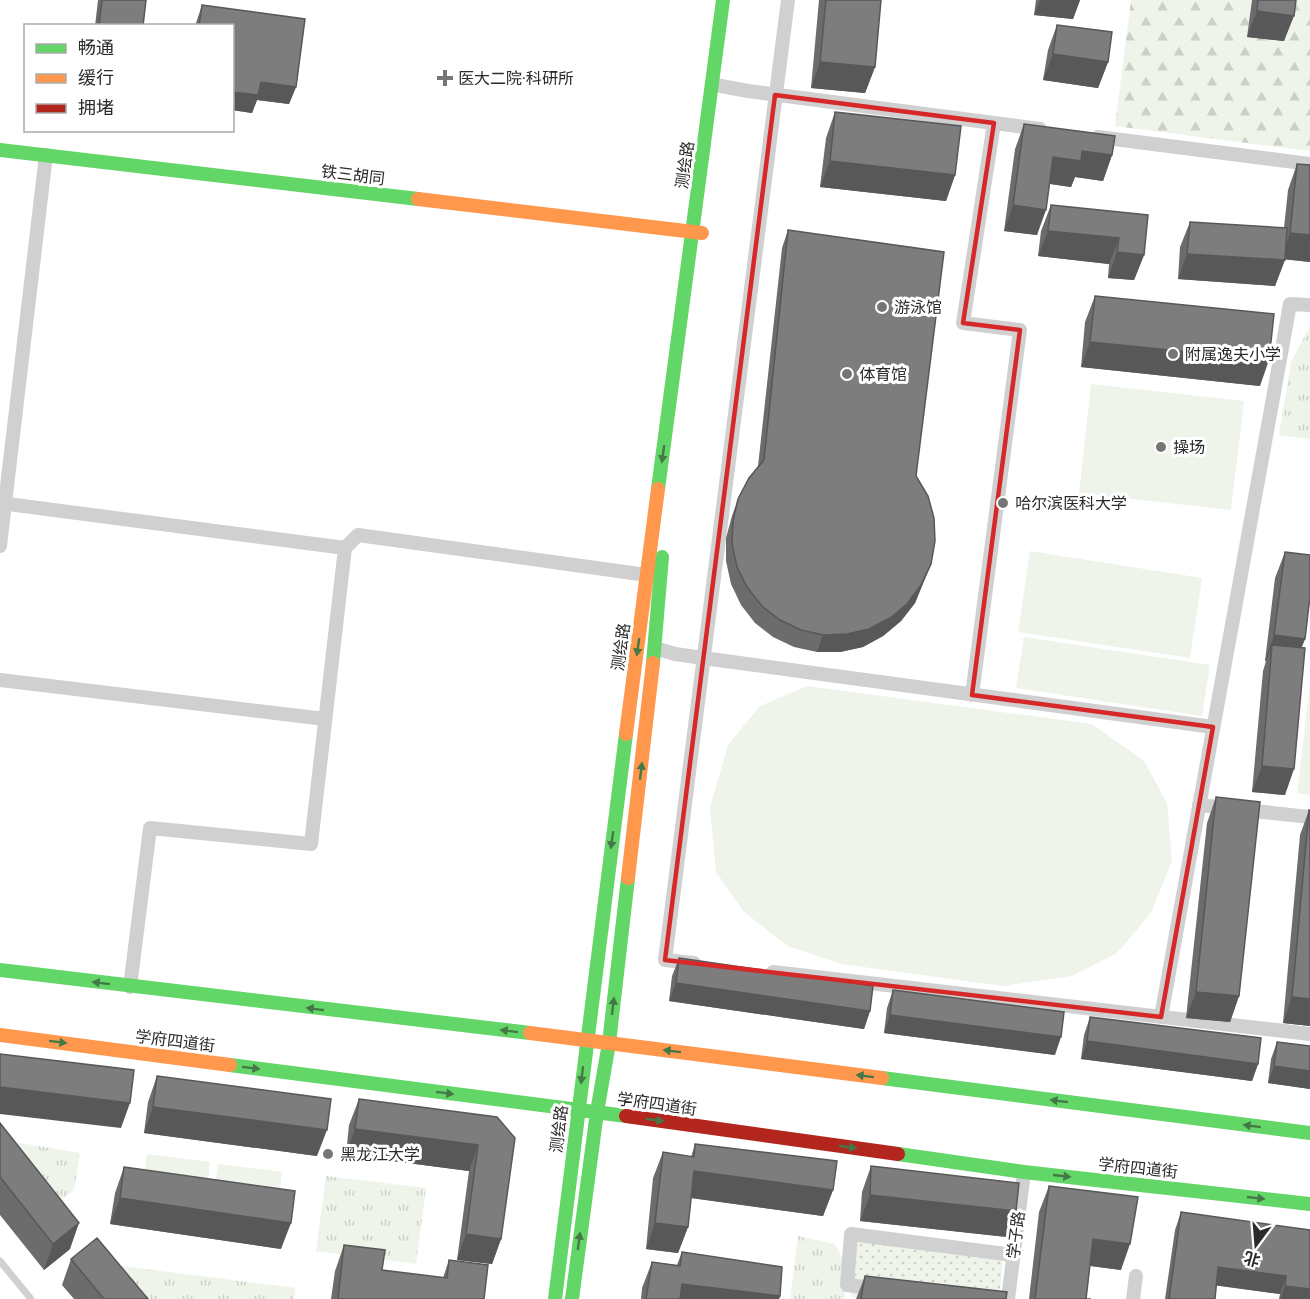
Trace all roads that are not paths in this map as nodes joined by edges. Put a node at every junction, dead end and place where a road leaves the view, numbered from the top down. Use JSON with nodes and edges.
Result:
{"nodes":[{"id":1,"x":723,"y":0,"type":"edge"},
{"id":2,"x":734,"y":0,"type":"edge"},
{"id":3,"x":788,"y":0,"type":"edge"},
{"id":4,"x":721,"y":86,"type":"junction"},
{"id":5,"x":776,"y":95,"type":"junction"},
{"id":6,"x":994,"y":123,"type":"junction"},
{"id":7,"x":1053,"y":131,"type":"edge"},
{"id":8,"x":1088,"y":135,"type":"edge"},
{"id":9,"x":0,"y":150,"type":"edge"},
{"id":10,"x":46,"y":155,"type":"junction"},
{"id":11,"x":1310,"y":164,"type":"edge"},
{"id":12,"x":697,"y":232,"type":"junction"},
{"id":13,"x":1310,"y":305,"type":"edge"},
{"id":14,"x":2,"y":504,"type":"edge"},
{"id":15,"x":0,"y":546,"type":"edge"},
{"id":16,"x":345,"y":548,"type":"junction"},
{"id":17,"x":653,"y":575,"type":"junction"},
{"id":18,"x":655,"y":648,"type":"junction"},
{"id":19,"x":703,"y":658,"type":"junction"},
{"id":20,"x":0,"y":680,"type":"edge"},
{"id":21,"x":972,"y":695,"type":"junction"},
{"id":22,"x":325,"y":719,"type":"junction"},
{"id":23,"x":1213,"y":728,"type":"junction"},
{"id":24,"x":1199,"y":805,"type":"junction"},
{"id":25,"x":1310,"y":817,"type":"edge"},
{"id":26,"x":712,"y":965,"type":"edge"},
{"id":27,"x":0,"y":970,"type":"edge"},
{"id":28,"x":759,"y":970,"type":"edge"},
{"id":29,"x":130,"y":987,"type":"junction"},
{"id":30,"x":1161,"y":1017,"type":"junction"},
{"id":31,"x":1310,"y":1034,"type":"edge"},
{"id":32,"x":0,"y":1035,"type":"edge"},
{"id":33,"x":586,"y":1041,"type":"junction"},
{"id":34,"x":609,"y":1043,"type":"junction"},
{"id":35,"x":578,"y":1110,"type":"junction"},
{"id":36,"x":597,"y":1112,"type":"junction"},
{"id":37,"x":1310,"y":1133,"type":"edge"},
{"id":38,"x":1024,"y":1172,"type":"junction"},
{"id":39,"x":1310,"y":1204,"type":"edge"},
{"id":40,"x":1013,"y":1255,"type":"junction"},
{"id":41,"x":0,"y":1261,"type":"edge"},
{"id":42,"x":1136,"y":1276,"type":"dead end"},
{"id":43,"x":893,"y":1290,"type":"edge"},
{"id":44,"x":846,"y":1292,"type":"edge"},
{"id":45,"x":31,"y":1299,"type":"edge"},
{"id":46,"x":555,"y":1299,"type":"edge"},
{"id":47,"x":572,"y":1299,"type":"edge"},
{"id":48,"x":1008,"y":1299,"type":"edge"},
{"id":49,"x":1132,"y":1299,"type":"edge"}],
"edges":[{"from":1,"to":12,"type":"main road","name":"测绘路"},
{"from":2,"to":4,"type":"main road","name":"测绘路"},
{"from":3,"to":5,"type":"street"},
{"from":4,"to":5,"type":"street"},
{"from":4,"to":12,"type":"main road","name":"测绘路"},
{"from":5,"to":6,"type":"street"},
{"from":5,"to":19,"type":"street"},
{"from":6,"to":7,"type":"street"},
{"from":6,"to":21,"type":"street"},
{"from":8,"to":11,"type":"street"},
{"from":9,"to":10,"type":"main road","name":"铁三胡同"},
{"from":10,"to":12,"type":"main road","name":"铁三胡同"},
{"from":10,"to":14,"type":"street"},
{"from":12,"to":17,"type":"main road","name":"测绘路"},
{"from":13,"to":23,"type":"street"},
{"from":14,"to":15,"type":"street"},
{"from":14,"to":16,"type":"street"},
{"from":16,"to":17,"type":"street"},
{"from":16,"to":22,"type":"street"},
{"from":17,"to":18,"type":"main road","name":"测绘路"},
{"from":17,"to":33,"type":"main road","name":"测绘路","one_way":true},
{"from":18,"to":19,"type":"street"},
{"from":34,"to":18,"type":"main road","name":"测绘路","one_way":true},
{"from":19,"to":21,"type":"street"},
{"from":19,"to":26,"type":"street"},
{"from":20,"to":22,"type":"street"},
{"from":21,"to":23,"type":"street"},
{"from":22,"to":29,"type":"street"},
{"from":23,"to":24,"type":"street"},
{"from":24,"to":25,"type":"street"},
{"from":24,"to":30,"type":"street"},
{"from":29,"to":27,"type":"main road","one_way":true},
{"from":28,"to":30,"type":"street"},
{"from":33,"to":29,"type":"main road","one_way":true},
{"from":30,"to":31,"type":"street"},
{"from":32,"to":35,"type":"main road","name":"学府四道街","one_way":true},
{"from":33,"to":34,"type":"main road"},
{"from":33,"to":35,"type":"main road","name":"测绘路","one_way":true},
{"from":34,"to":36,"type":"main road","name":"测绘路"},
{"from":37,"to":34,"type":"main road","one_way":true},
{"from":35,"to":36,"type":"main road","name":"学府四道街"},
{"from":35,"to":46,"type":"main road","name":"测绘路"},
{"from":36,"to":38,"type":"main road","name":"学府四道街","one_way":true},
{"from":47,"to":36,"type":"main road","name":"测绘路","one_way":true},
{"from":38,"to":39,"type":"main road","name":"学府四道街","one_way":true},
{"from":38,"to":40,"type":"street","name":"学子路"},
{"from":40,"to":44,"type":"street"},
{"from":40,"to":48,"type":"street","name":"学子路"},
{"from":41,"to":45,"type":"lane"},
{"from":42,"to":49,"type":"street"},
{"from":43,"to":44,"type":"street"}]}
